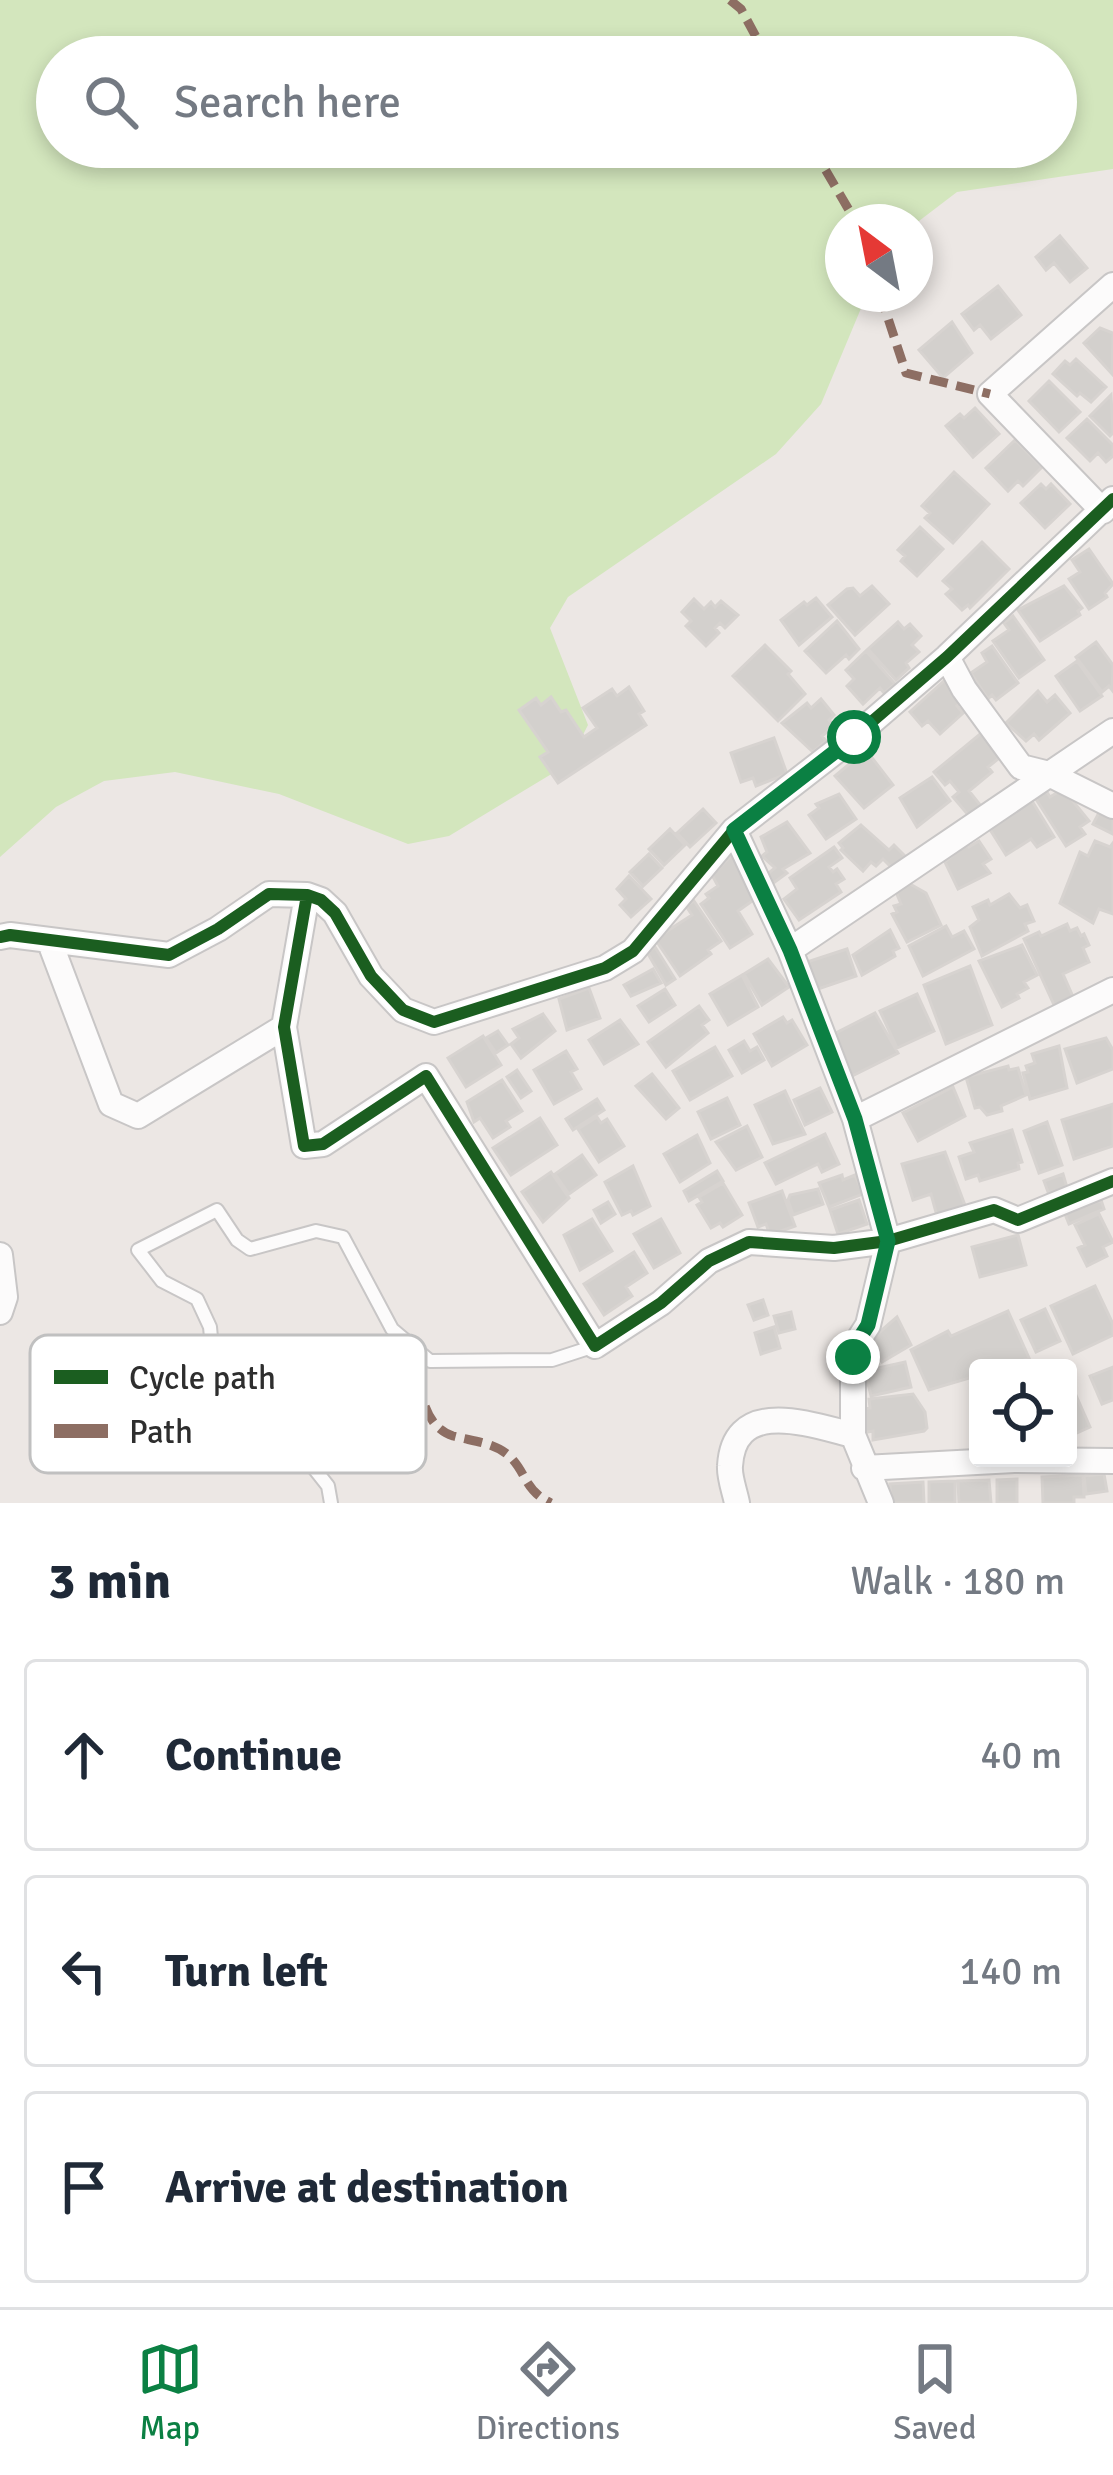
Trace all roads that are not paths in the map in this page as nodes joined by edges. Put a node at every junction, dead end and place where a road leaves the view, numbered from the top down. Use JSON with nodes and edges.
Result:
{"nodes":[{"id":1,"x":1113,"y":285,"type":"edge"},
{"id":2,"x":1108,"y":505,"type":"edge"},
{"id":3,"x":946,"y":657,"type":"junction"},
{"id":4,"x":1113,"y":731,"type":"edge"},
{"id":5,"x":1049,"y":774,"type":"junction"},
{"id":6,"x":1113,"y":806,"type":"edge"},
{"id":7,"x":734,"y":830,"type":"junction"},
{"id":8,"x":307,"y":895,"type":"junction"},
{"id":9,"x":0,"y":937,"type":"edge"},
{"id":10,"x":49,"y":940,"type":"junction"},
{"id":11,"x":790,"y":950,"type":"junction"},
{"id":12,"x":1113,"y":990,"type":"edge"},
{"id":13,"x":284,"y":1027,"type":"junction"},
{"id":14,"x":855,"y":1119,"type":"junction"},
{"id":15,"x":1113,"y":1181,"type":"edge"},
{"id":16,"x":888,"y":1241,"type":"junction"},
{"id":17,"x":0,"y":1255,"type":"edge"},
{"id":18,"x":0,"y":1312,"type":"edge"},
{"id":19,"x":211,"y":1335,"type":"edge"},
{"id":20,"x":399,"y":1335,"type":"edge"},
{"id":21,"x":595,"y":1346,"type":"junction"},
{"id":22,"x":426,"y":1358,"type":"edge"},
{"id":23,"x":853,"y":1435,"type":"junction"},
{"id":24,"x":1113,"y":1461,"type":"edge"},
{"id":25,"x":864,"y":1468,"type":"junction"},
{"id":26,"x":318,"y":1473,"type":"edge"},
{"id":27,"x":332,"y":1503,"type":"edge"},
{"id":28,"x":737,"y":1503,"type":"edge"},
{"id":29,"x":881,"y":1503,"type":"edge"}],
"edges":[{"from":1,"to":2,"type":"street"},
{"from":2,"to":3,"type":"street"},
{"from":3,"to":5,"type":"street"},
{"from":3,"to":7,"type":"street"},
{"from":4,"to":5,"type":"street"},
{"from":5,"to":6,"type":"street"},
{"from":5,"to":11,"type":"street"},
{"from":7,"to":8,"type":"street"},
{"from":7,"to":11,"type":"street"},
{"from":8,"to":10,"type":"street"},
{"from":8,"to":13,"type":"street"},
{"from":9,"to":10,"type":"street"},
{"from":10,"to":13,"type":"street"},
{"from":11,"to":14,"type":"street"},
{"from":12,"to":14,"type":"street"},
{"from":13,"to":21,"type":"street"},
{"from":14,"to":16,"type":"street"},
{"from":15,"to":16,"type":"street"},
{"from":16,"to":21,"type":"street"},
{"from":16,"to":23,"type":"street"},
{"from":17,"to":18,"type":"street"},
{"from":19,"to":20,"type":"lane"},
{"from":21,"to":22,"type":"lane"},
{"from":23,"to":25,"type":"street"},
{"from":23,"to":28,"type":"street"},
{"from":24,"to":25,"type":"street"},
{"from":25,"to":29,"type":"street"},
{"from":26,"to":27,"type":"lane"}]}
